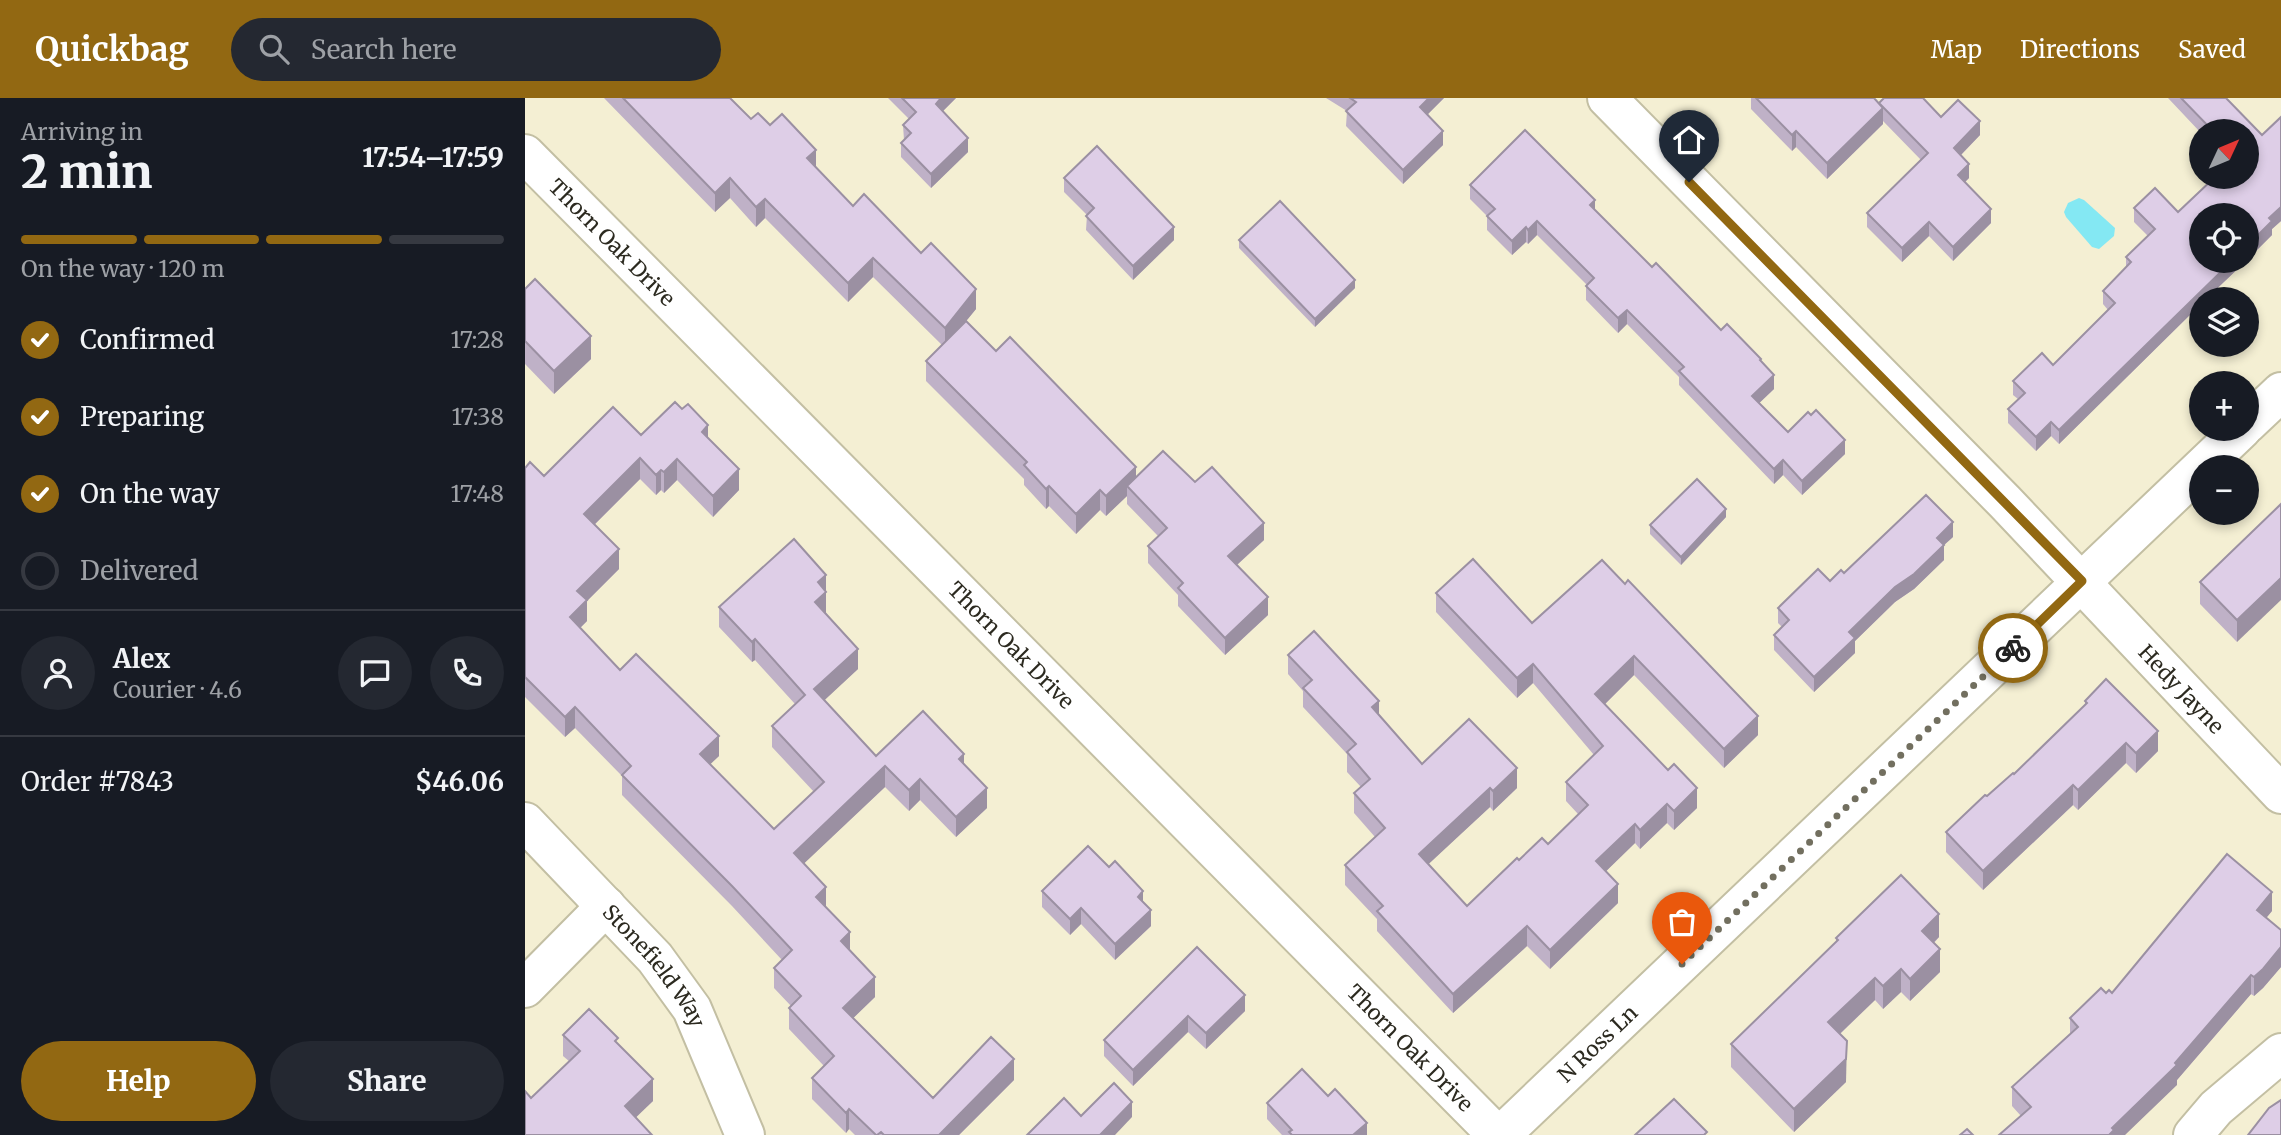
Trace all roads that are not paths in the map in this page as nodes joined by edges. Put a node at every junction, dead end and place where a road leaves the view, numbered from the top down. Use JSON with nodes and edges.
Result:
{"nodes":[{"id":1,"x":1607,"y":98,"type":"edge"},
{"id":2,"x":525,"y":154,"type":"edge"},
{"id":3,"x":2281,"y":392,"type":"edge"},
{"id":4,"x":2259,"y":413,"type":"edge"},
{"id":5,"x":2229,"y":441,"type":"edge"},
{"id":6,"x":2082,"y":581,"type":"junction"},
{"id":7,"x":2281,"y":794,"type":"edge"},
{"id":8,"x":525,"y":822,"type":"edge"},
{"id":9,"x":606,"y":906,"type":"junction"},
{"id":10,"x":525,"y":988,"type":"edge"},
{"id":11,"x":2281,"y":1053,"type":"edge"},
{"id":12,"x":745,"y":1135,"type":"edge"},
{"id":13,"x":1499,"y":1135,"type":"edge"},
{"id":14,"x":2193,"y":1135,"type":"edge"}],
"edges":[{"from":1,"to":6,"type":"street","name":"Hedy Jayne"},
{"from":2,"to":13,"type":"street","name":"Thorn Oak Drive"},
{"from":3,"to":4,"type":"street"},
{"from":5,"to":6,"type":"street","name":"N Ross Ln"},
{"from":6,"to":7,"type":"street","name":"Hedy Jayne"},
{"from":6,"to":13,"type":"street","name":"N Ross Ln"},
{"from":8,"to":9,"type":"street","name":"Stonefield Way"},
{"from":9,"to":10,"type":"street"},
{"from":9,"to":12,"type":"street","name":"Stonefield Way"},
{"from":11,"to":14,"type":"street"}]}
